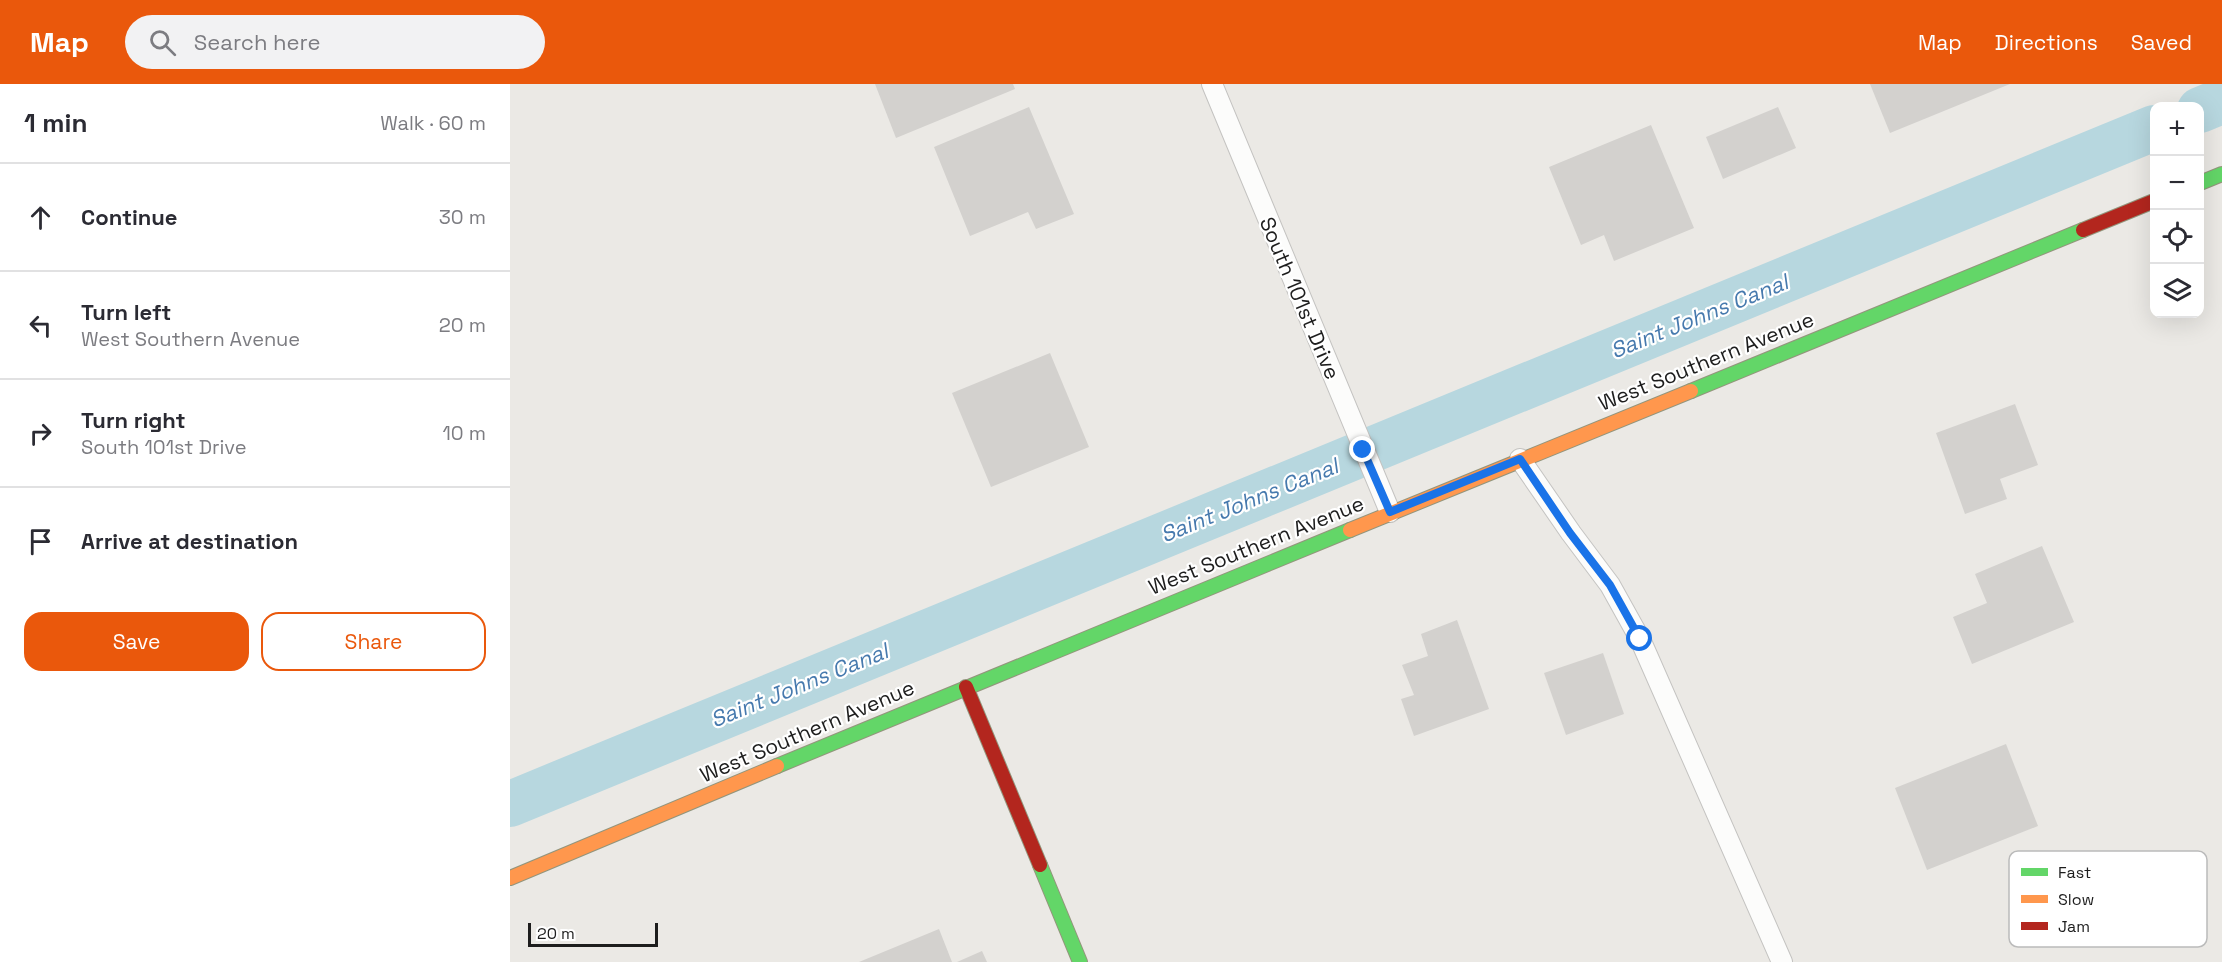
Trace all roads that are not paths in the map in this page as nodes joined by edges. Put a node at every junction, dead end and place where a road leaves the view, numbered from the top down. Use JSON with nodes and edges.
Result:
{"nodes":[{"id":1,"x":1212,"y":84,"type":"edge"},
{"id":2,"x":2222,"y":174,"type":"edge"},
{"id":3,"x":2204,"y":181,"type":"edge"},
{"id":4,"x":2150,"y":203,"type":"edge"},
{"id":5,"x":1520,"y":459,"type":"junction"},
{"id":6,"x":1390,"y":512,"type":"junction"},
{"id":7,"x":966,"y":687,"type":"junction"},
{"id":8,"x":510,"y":878,"type":"edge"},
{"id":9,"x":1080,"y":962,"type":"edge"},
{"id":10,"x":1782,"y":962,"type":"edge"}],
"edges":[{"from":1,"to":6,"type":"lane","name":"South 101st Drive"},
{"from":2,"to":3,"type":"main road"},
{"from":4,"to":5,"type":"main road","name":"West Southern Avenue"},
{"from":5,"to":6,"type":"main road","name":"West Southern Avenue"},
{"from":5,"to":10,"type":"lane"},
{"from":6,"to":7,"type":"main road","name":"West Southern Avenue"},
{"from":7,"to":8,"type":"main road","name":"West Southern Avenue"},
{"from":7,"to":9,"type":"main road"}]}
